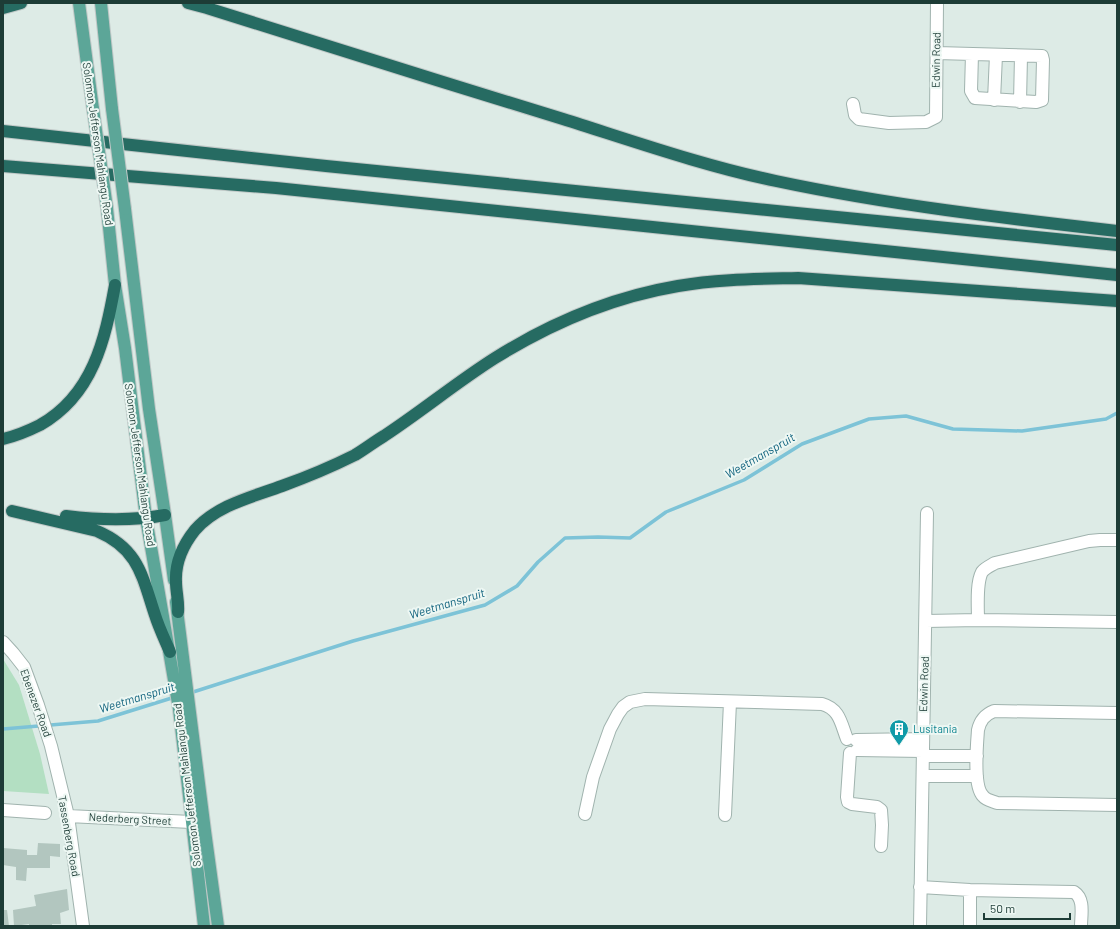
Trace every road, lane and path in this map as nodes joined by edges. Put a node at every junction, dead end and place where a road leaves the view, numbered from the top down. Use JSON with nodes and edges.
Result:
{"nodes":[{"id":1,"x":21,"y":3,"type":"edge"},
{"id":2,"x":79,"y":3,"type":"edge"},
{"id":3,"x":101,"y":3,"type":"edge"},
{"id":4,"x":188,"y":3,"type":"edge"},
{"id":5,"x":196,"y":3,"type":"edge"},
{"id":6,"x":937,"y":3,"type":"edge"},
{"id":7,"x":3,"y":8,"type":"edge"},
{"id":8,"x":207,"y":8,"type":"junction"},
{"id":9,"x":936,"y":53,"type":"junction"},
{"id":10,"x":972,"y":54,"type":"junction"},
{"id":11,"x":996,"y":55,"type":"junction"},
{"id":12,"x":1021,"y":56,"type":"junction"},
{"id":13,"x":994,"y":100,"type":"junction"},
{"id":14,"x":1020,"y":102,"type":"junction"},
{"id":15,"x":853,"y":104,"type":"dead end"},
{"id":16,"x":3,"y":132,"type":"edge"},
{"id":17,"x":3,"y":166,"type":"edge"},
{"id":18,"x":3,"y":172,"type":"edge"},
{"id":19,"x":276,"y":188,"type":"junction"},
{"id":20,"x":1117,"y":231,"type":"edge"},
{"id":21,"x":1117,"y":245,"type":"edge"},
{"id":22,"x":1117,"y":275,"type":"edge"},
{"id":23,"x":115,"y":285,"type":"junction"},
{"id":24,"x":1117,"y":301,"type":"edge"},
{"id":25,"x":3,"y":439,"type":"edge"},
{"id":26,"x":8,"y":510,"type":"edge"},
{"id":27,"x":927,"y":513,"type":"dead end"},
{"id":28,"x":165,"y":515,"type":"junction"},
{"id":29,"x":146,"y":518,"type":"junction"},
{"id":30,"x":1117,"y":540,"type":"edge"},
{"id":31,"x":178,"y":612,"type":"junction"},
{"id":32,"x":978,"y":620,"type":"junction"},
{"id":33,"x":926,"y":621,"type":"junction"},
{"id":34,"x":1117,"y":622,"type":"edge"},
{"id":35,"x":3,"y":642,"type":"edge"},
{"id":36,"x":170,"y":656,"type":"junction"},
{"id":37,"x":730,"y":702,"type":"junction"},
{"id":38,"x":184,"y":708,"type":"junction"},
{"id":39,"x":1117,"y":713,"type":"edge"},
{"id":40,"x":51,"y":746,"type":"joint"},
{"id":41,"x":853,"y":746,"type":"junction"},
{"id":42,"x":923,"y":749,"type":"junction"},
{"id":43,"x":977,"y":756,"type":"junction"},
{"id":44,"x":922,"y":776,"type":"junction"},
{"id":45,"x":977,"y":776,"type":"junction"},
{"id":46,"x":1117,"y":805,"type":"edge"},
{"id":47,"x":3,"y":810,"type":"edge"},
{"id":48,"x":44,"y":813,"type":"dead end"},
{"id":49,"x":585,"y":814,"type":"dead end"},
{"id":50,"x":725,"y":815,"type":"dead end"},
{"id":51,"x":68,"y":816,"type":"junction"},
{"id":52,"x":191,"y":822,"type":"junction"},
{"id":53,"x":881,"y":846,"type":"dead end"},
{"id":54,"x":920,"y":887,"type":"junction"},
{"id":55,"x":970,"y":890,"type":"junction"},
{"id":56,"x":83,"y":926,"type":"edge"},
{"id":57,"x":204,"y":926,"type":"edge"},
{"id":58,"x":218,"y":926,"type":"edge"},
{"id":59,"x":920,"y":926,"type":"edge"},
{"id":60,"x":970,"y":926,"type":"edge"},
{"id":61,"x":1081,"y":926,"type":"edge"}],
"edges":[{"from":1,"to":7,"type":"highway"},
{"from":2,"to":23,"type":"main road","name":"Solomon Jefferson Mahlangu Road","bridge":true},
{"from":3,"to":28,"type":"main road","name":"Solomon Jefferson Mahlangu Road","bridge":true},
{"from":4,"to":8,"type":"highway"},
{"from":5,"to":8,"type":"highway"},
{"from":6,"to":9,"type":"street","name":"Edwin Road"},
{"from":8,"to":20,"type":"highway"},
{"from":9,"to":10,"type":"street"},
{"from":9,"to":15,"type":"street","name":"Edwin Road"},
{"from":10,"to":11,"type":"street"},
{"from":10,"to":13,"type":"street"},
{"from":11,"to":12,"type":"street"},
{"from":11,"to":13,"type":"street"},
{"from":12,"to":14,"type":"street"},
{"from":12,"to":14,"type":"street"},
{"from":13,"to":14,"type":"street"},
{"from":16,"to":21,"type":"highway"},
{"from":17,"to":19,"type":"highway"},
{"from":18,"to":19,"type":"highway"},
{"from":19,"to":22,"type":"highway"},
{"from":23,"to":25,"type":"highway"},
{"from":23,"to":29,"type":"main road","name":"Solomon Jefferson Mahlangu Road"},
{"from":24,"to":31,"type":"highway"},
{"from":26,"to":29,"type":"highway"},
{"from":26,"to":36,"type":"highway"},
{"from":27,"to":33,"type":"street","name":"Edwin Road"},
{"from":28,"to":29,"type":"highway"},
{"from":28,"to":31,"type":"main road","name":"Solomon Jefferson Mahlangu Road"},
{"from":29,"to":36,"type":"main road","name":"Solomon Jefferson Mahlangu Road"},
{"from":30,"to":32,"type":"street"},
{"from":31,"to":38,"type":"main road","name":"Solomon Jefferson Mahlangu Road"},
{"from":32,"to":33,"type":"street"},
{"from":32,"to":34,"type":"street"},
{"from":33,"to":42,"type":"street","name":"Edwin Road"},
{"from":35,"to":40,"type":"street","name":"Ebenezer Road"},
{"from":36,"to":38,"type":"main road","name":"Solomon Jefferson Mahlangu Road"},
{"from":37,"to":41,"type":"street"},
{"from":37,"to":49,"type":"street"},
{"from":37,"to":50,"type":"street"},
{"from":38,"to":52,"type":"main road","name":"Solomon Jefferson Mahlangu Road"},
{"from":38,"to":58,"type":"main road","name":"Solomon Jefferson Mahlangu Road"},
{"from":39,"to":43,"type":"street"},
{"from":40,"to":51,"type":"street","name":"Tassenberg Road"},
{"from":41,"to":42,"type":"street"},
{"from":41,"to":53,"type":"street"},
{"from":42,"to":43,"type":"street"},
{"from":42,"to":44,"type":"street","name":"Edwin Road"},
{"from":43,"to":45,"type":"street"},
{"from":44,"to":45,"type":"street"},
{"from":44,"to":54,"type":"street","name":"Edwin Road"},
{"from":45,"to":46,"type":"street"},
{"from":47,"to":48,"type":"street"},
{"from":51,"to":52,"type":"street","name":"Nederberg Street"},
{"from":51,"to":56,"type":"street","name":"Tassenberg Road"},
{"from":52,"to":57,"type":"main road","name":"Solomon Jefferson Mahlangu Road"},
{"from":54,"to":55,"type":"street"},
{"from":54,"to":59,"type":"street","name":"Edwin Road"},
{"from":55,"to":60,"type":"street"},
{"from":55,"to":61,"type":"street"}]}
